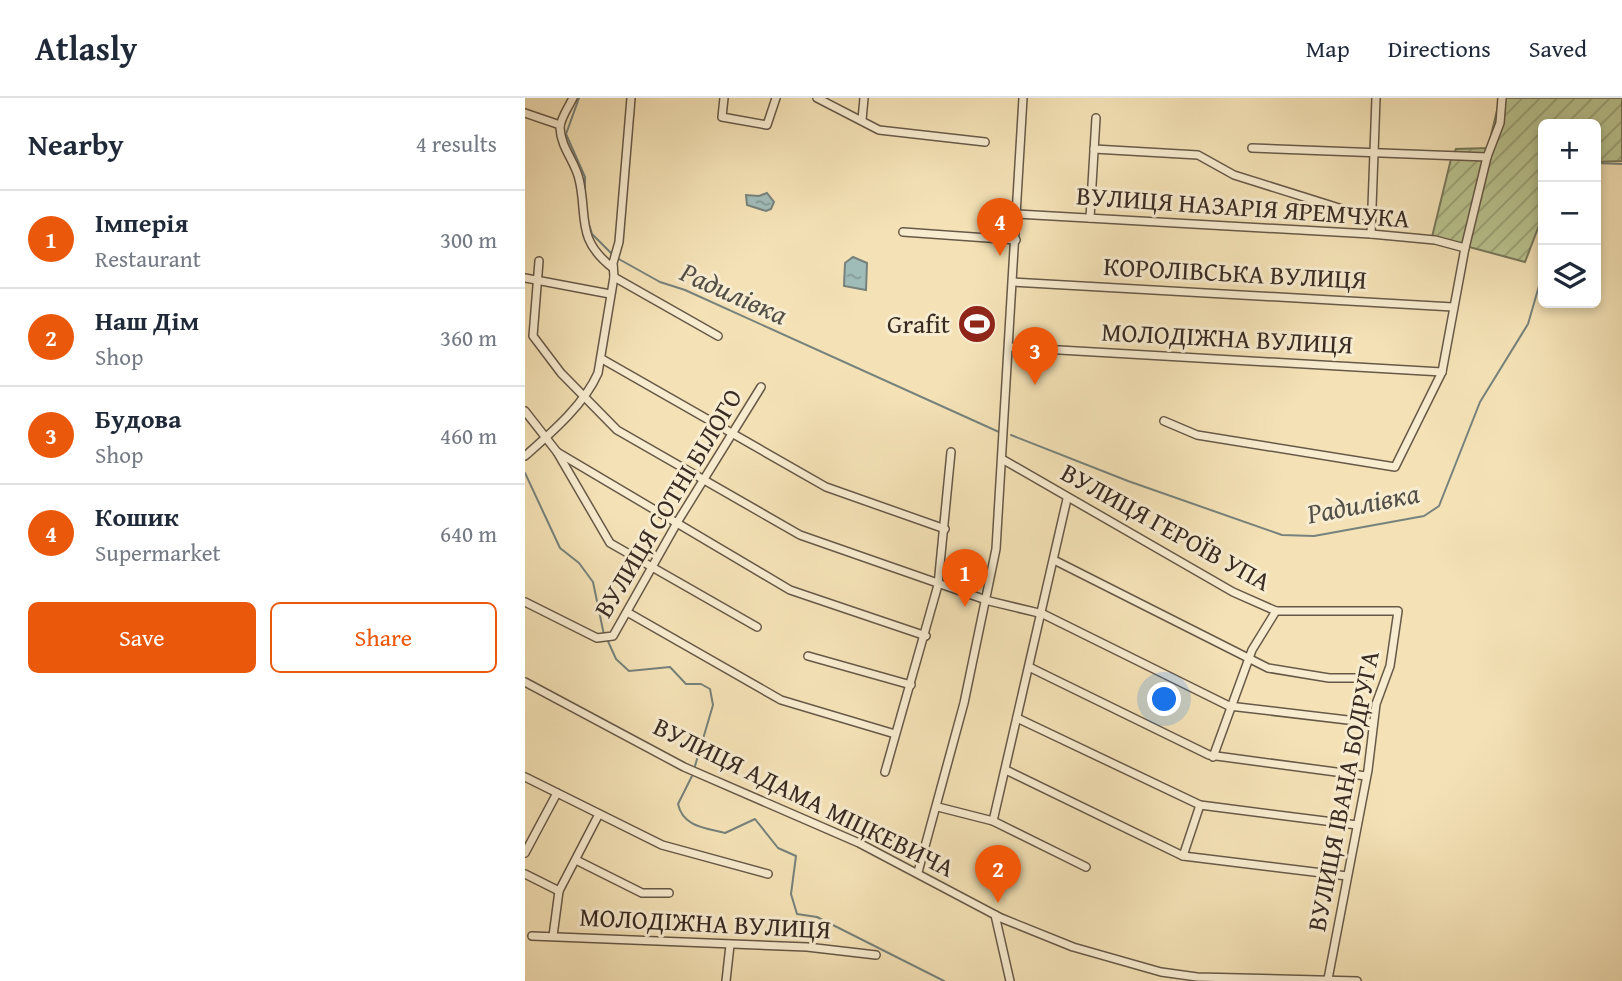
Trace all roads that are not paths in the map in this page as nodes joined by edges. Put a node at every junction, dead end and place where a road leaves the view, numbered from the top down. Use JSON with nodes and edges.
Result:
{"nodes":[{"id":1,"x":573,"y":98,"type":"edge"},
{"id":2,"x":631,"y":98,"type":"edge"},
{"id":3,"x":724,"y":98,"type":"edge"},
{"id":4,"x":776,"y":98,"type":"edge"},
{"id":5,"x":817,"y":98,"type":"edge"},
{"id":6,"x":864,"y":98,"type":"edge"},
{"id":7,"x":1023,"y":98,"type":"edge"},
{"id":8,"x":1376,"y":98,"type":"edge"},
{"id":9,"x":1502,"y":98,"type":"edge"},
{"id":10,"x":525,"y":113,"type":"edge"},
{"id":11,"x":1096,"y":118,"type":"dead end"},
{"id":12,"x":862,"y":120,"type":"junction"},
{"id":13,"x":560,"y":125,"type":"junction"},
{"id":14,"x":985,"y":142,"type":"dead end"},
{"id":15,"x":1252,"y":148,"type":"dead end"},
{"id":16,"x":1094,"y":149,"type":"junction"},
{"id":17,"x":1373,"y":153,"type":"junction"},
{"id":18,"x":1487,"y":157,"type":"junction"},
{"id":19,"x":1017,"y":214,"type":"junction"},
{"id":20,"x":1090,"y":218,"type":"junction"},
{"id":21,"x":1371,"y":218,"type":"junction"},
{"id":22,"x":903,"y":232,"type":"dead end"},
{"id":23,"x":1371,"y":233,"type":"junction"},
{"id":24,"x":1016,"y":240,"type":"junction"},
{"id":25,"x":1465,"y":248,"type":"junction"},
{"id":26,"x":539,"y":261,"type":"dead end"},
{"id":27,"x":613,"y":268,"type":"junction"},
{"id":28,"x":614,"y":277,"type":"junction"},
{"id":29,"x":525,"y":278,"type":"edge"},
{"id":30,"x":539,"y":280,"type":"junction"},
{"id":31,"x":1013,"y":282,"type":"junction"},
{"id":32,"x":610,"y":294,"type":"junction"},
{"id":33,"x":1453,"y":307,"type":"junction"},
{"id":34,"x":718,"y":336,"type":"dead end"},
{"id":35,"x":1009,"y":346,"type":"junction"},
{"id":36,"x":602,"y":359,"type":"junction"},
{"id":37,"x":1442,"y":372,"type":"junction"},
{"id":38,"x":761,"y":387,"type":"dead end"},
{"id":39,"x":583,"y":396,"type":"junction"},
{"id":40,"x":525,"y":411,"type":"edge"},
{"id":41,"x":1164,"y":421,"type":"dead end"},
{"id":42,"x":731,"y":435,"type":"junction"},
{"id":43,"x":546,"y":437,"type":"junction"},
{"id":44,"x":557,"y":452,"type":"junction"},
{"id":45,"x":951,"y":452,"type":"dead end"},
{"id":46,"x":525,"y":456,"type":"edge"},
{"id":47,"x":1002,"y":459,"type":"junction"},
{"id":48,"x":704,"y":479,"type":"junction"},
{"id":49,"x":1067,"y":499,"type":"junction"},
{"id":50,"x":678,"y":521,"type":"junction"},
{"id":51,"x":946,"y":529,"type":"junction"},
{"id":52,"x":1054,"y":560,"type":"junction"},
{"id":53,"x":654,"y":568,"type":"junction"},
{"id":54,"x":939,"y":582,"type":"junction"},
{"id":55,"x":986,"y":600,"type":"junction"},
{"id":56,"x":525,"y":602,"type":"edge"},
{"id":57,"x":1276,"y":611,"type":"junction"},
{"id":58,"x":1398,"y":611,"type":"joint"},
{"id":59,"x":627,"y":612,"type":"junction"},
{"id":60,"x":1043,"y":614,"type":"junction"},
{"id":61,"x":757,"y":627,"type":"dead end"},
{"id":62,"x":926,"y":636,"type":"junction"},
{"id":63,"x":808,"y":656,"type":"dead end"},
{"id":64,"x":1249,"y":659,"type":"junction"},
{"id":65,"x":1029,"y":667,"type":"junction"},
{"id":66,"x":1363,"y":678,"type":"dead end"},
{"id":67,"x":525,"y":681,"type":"edge"},
{"id":68,"x":911,"y":685,"type":"junction"},
{"id":69,"x":1229,"y":706,"type":"junction"},
{"id":70,"x":1017,"y":718,"type":"junction"},
{"id":71,"x":1373,"y":723,"type":"junction"},
{"id":72,"x":895,"y":734,"type":"junction"},
{"id":73,"x":1213,"y":757,"type":"junction"},
{"id":74,"x":1006,"y":770,"type":"junction"},
{"id":75,"x":885,"y":772,"type":"dead end"},
{"id":76,"x":1366,"y":776,"type":"junction"},
{"id":77,"x":525,"y":777,"type":"edge"},
{"id":78,"x":557,"y":793,"type":"junction"},
{"id":79,"x":1200,"y":805,"type":"junction"},
{"id":80,"x":937,"y":807,"type":"junction"},
{"id":81,"x":599,"y":814,"type":"junction"},
{"id":82,"x":993,"y":821,"type":"junction"},
{"id":83,"x":1357,"y":825,"type":"junction"},
{"id":84,"x":525,"y":853,"type":"edge"},
{"id":85,"x":1183,"y":856,"type":"junction"},
{"id":86,"x":576,"y":860,"type":"junction"},
{"id":87,"x":1086,"y":867,"type":"dead end"},
{"id":88,"x":918,"y":872,"type":"junction"},
{"id":89,"x":525,"y":874,"type":"edge"},
{"id":90,"x":768,"y":874,"type":"dead end"},
{"id":91,"x":1347,"y":876,"type":"junction"},
{"id":92,"x":559,"y":891,"type":"junction"},
{"id":93,"x":669,"y":893,"type":"dead end"},
{"id":94,"x":995,"y":915,"type":"junction"},
{"id":95,"x":532,"y":936,"type":"dead end"},
{"id":96,"x":553,"y":936,"type":"junction"},
{"id":97,"x":730,"y":945,"type":"junction"},
{"id":98,"x":876,"y":955,"type":"dead end"},
{"id":99,"x":1250,"y":979,"type":"edge"},
{"id":100,"x":1328,"y":979,"type":"edge"},
{"id":101,"x":726,"y":981,"type":"edge"},
{"id":102,"x":1010,"y":981,"type":"edge"},
{"id":103,"x":1357,"y":981,"type":"edge"}],
"edges":[{"from":1,"to":13,"type":"street"},
{"from":2,"to":27,"type":"street"},
{"from":3,"to":4,"type":"street"},
{"from":5,"to":12,"type":"street"},
{"from":6,"to":12,"type":"street"},
{"from":7,"to":19,"type":"street"},
{"from":8,"to":17,"type":"street"},
{"from":9,"to":18,"type":"street"},
{"from":10,"to":13,"type":"street"},
{"from":11,"to":16,"type":"street"},
{"from":12,"to":14,"type":"street"},
{"from":13,"to":27,"type":"street"},
{"from":15,"to":17,"type":"street"},
{"from":16,"to":20,"type":"street"},
{"from":16,"to":21,"type":"street"},
{"from":17,"to":18,"type":"street"},
{"from":17,"to":21,"type":"street"},
{"from":18,"to":25,"type":"street"},
{"from":19,"to":20,"type":"street","name":"ВУЛИЦЯ НАЗАРІЯ ЯРЕМЧУКА"},
{"from":19,"to":24,"type":"street"},
{"from":20,"to":23,"type":"street","name":"ВУЛИЦЯ НАЗАРІЯ ЯРЕМЧУКА"},
{"from":21,"to":23,"type":"street"},
{"from":22,"to":24,"type":"street"},
{"from":23,"to":25,"type":"street","name":"ВУЛИЦЯ НАЗАРІЯ ЯРЕМЧУКА"},
{"from":24,"to":31,"type":"street"},
{"from":25,"to":33,"type":"street"},
{"from":26,"to":30,"type":"street"},
{"from":27,"to":28,"type":"street"},
{"from":28,"to":32,"type":"street"},
{"from":28,"to":34,"type":"street"},
{"from":29,"to":30,"type":"street"},
{"from":30,"to":32,"type":"street"},
{"from":30,"to":39,"type":"street"},
{"from":31,"to":33,"type":"street","name":"КОРОЛІВСЬКА ВУЛИЦЯ"},
{"from":31,"to":35,"type":"street"},
{"from":32,"to":36,"type":"street"},
{"from":33,"to":37,"type":"street"},
{"from":35,"to":37,"type":"street","name":"МОЛОДІЖНА ВУЛИЦЯ"},
{"from":35,"to":47,"type":"street"},
{"from":36,"to":39,"type":"street"},
{"from":36,"to":42,"type":"street"},
{"from":37,"to":41,"type":"street"},
{"from":38,"to":42,"type":"street","name":"ВУЛИЦЯ СОТНІ БІЛОГО"},
{"from":39,"to":43,"type":"street"},
{"from":39,"to":48,"type":"street"},
{"from":40,"to":43,"type":"street"},
{"from":42,"to":48,"type":"street","name":"ВУЛИЦЯ СОТНІ БІЛОГО"},
{"from":42,"to":51,"type":"street"},
{"from":43,"to":44,"type":"street"},
{"from":43,"to":46,"type":"street"},
{"from":44,"to":50,"type":"street"},
{"from":44,"to":53,"type":"street"},
{"from":45,"to":51,"type":"street"},
{"from":47,"to":49,"type":"street","name":"ВУЛИЦЯ ГЕРОЇВ УПА"},
{"from":47,"to":55,"type":"street"},
{"from":48,"to":50,"type":"street","name":"ВУЛИЦЯ СОТНІ БІЛОГО"},
{"from":48,"to":54,"type":"street"},
{"from":49,"to":52,"type":"street"},
{"from":49,"to":57,"type":"street","name":"ВУЛИЦЯ ГЕРОЇВ УПА"},
{"from":50,"to":53,"type":"street","name":"ВУЛИЦЯ СОТНІ БІЛОГО"},
{"from":50,"to":62,"type":"street"},
{"from":51,"to":54,"type":"street"},
{"from":52,"to":60,"type":"street"},
{"from":52,"to":64,"type":"street"},
{"from":53,"to":59,"type":"street","name":"ВУЛИЦЯ СОТНІ БІЛОГО"},
{"from":53,"to":61,"type":"street"},
{"from":54,"to":55,"type":"street"},
{"from":54,"to":62,"type":"street"},
{"from":55,"to":60,"type":"street"},
{"from":55,"to":80,"type":"street"},
{"from":56,"to":59,"type":"street","name":"ВУЛИЦЯ СОТНІ БІЛОГО"},
{"from":57,"to":58,"type":"street","name":"ВУЛИЦЯ ГЕРОЇВ УПА"},
{"from":57,"to":64,"type":"street"},
{"from":58,"to":71,"type":"street","name":"ВУЛИЦЯ ІВАНА БОДРУГА"},
{"from":59,"to":72,"type":"street"},
{"from":60,"to":65,"type":"street"},
{"from":60,"to":69,"type":"street"},
{"from":62,"to":68,"type":"street"},
{"from":63,"to":68,"type":"street"},
{"from":64,"to":66,"type":"street"},
{"from":64,"to":69,"type":"street"},
{"from":65,"to":70,"type":"street"},
{"from":65,"to":73,"type":"street"},
{"from":67,"to":88,"type":"street","name":"ВУЛИЦЯ АДАМА МІЦКЕВИЧА"},
{"from":68,"to":72,"type":"street"},
{"from":69,"to":71,"type":"street"},
{"from":69,"to":73,"type":"street"},
{"from":70,"to":74,"type":"street"},
{"from":70,"to":79,"type":"street"},
{"from":71,"to":76,"type":"street","name":"ВУЛИЦЯ ІВАНА БОДРУГА"},
{"from":72,"to":75,"type":"street"},
{"from":73,"to":76,"type":"street"},
{"from":74,"to":82,"type":"street"},
{"from":74,"to":85,"type":"street"},
{"from":76,"to":83,"type":"street","name":"ВУЛИЦЯ ІВАНА БОДРУГА"},
{"from":77,"to":78,"type":"street"},
{"from":78,"to":81,"type":"street"},
{"from":78,"to":84,"type":"street"},
{"from":79,"to":83,"type":"street"},
{"from":79,"to":85,"type":"street"},
{"from":80,"to":82,"type":"street"},
{"from":80,"to":88,"type":"street"},
{"from":81,"to":86,"type":"street"},
{"from":81,"to":90,"type":"street"},
{"from":82,"to":87,"type":"street"},
{"from":83,"to":91,"type":"street","name":"ВУЛИЦЯ ІВАНА БОДРУГА"},
{"from":85,"to":91,"type":"street"},
{"from":86,"to":92,"type":"street"},
{"from":86,"to":93,"type":"street"},
{"from":88,"to":94,"type":"street","name":"ВУЛИЦЯ АДАМА МІЦКЕВИЧА"},
{"from":89,"to":92,"type":"street"},
{"from":91,"to":100,"type":"street","name":"ВУЛИЦЯ ІВАНА БОДРУГА"},
{"from":92,"to":96,"type":"street"},
{"from":94,"to":99,"type":"street","name":"ВУЛИЦЯ АДАМА МІЦКЕВИЧА"},
{"from":94,"to":102,"type":"street"},
{"from":95,"to":96,"type":"street","name":"МОЛОДІЖНА ВУЛИЦЯ"},
{"from":96,"to":97,"type":"street","name":"МОЛОДІЖНА ВУЛИЦЯ"},
{"from":97,"to":98,"type":"street","name":"МОЛОДІЖНА ВУЛИЦЯ"},
{"from":97,"to":101,"type":"street"},
{"from":99,"to":100,"type":"street","name":"ВУЛИЦЯ АДАМА МІЦКЕВИЧА"},
{"from":100,"to":103,"type":"street","name":"ВУЛИЦЯ АДАМА МІЦКЕВИЧА"}]}
